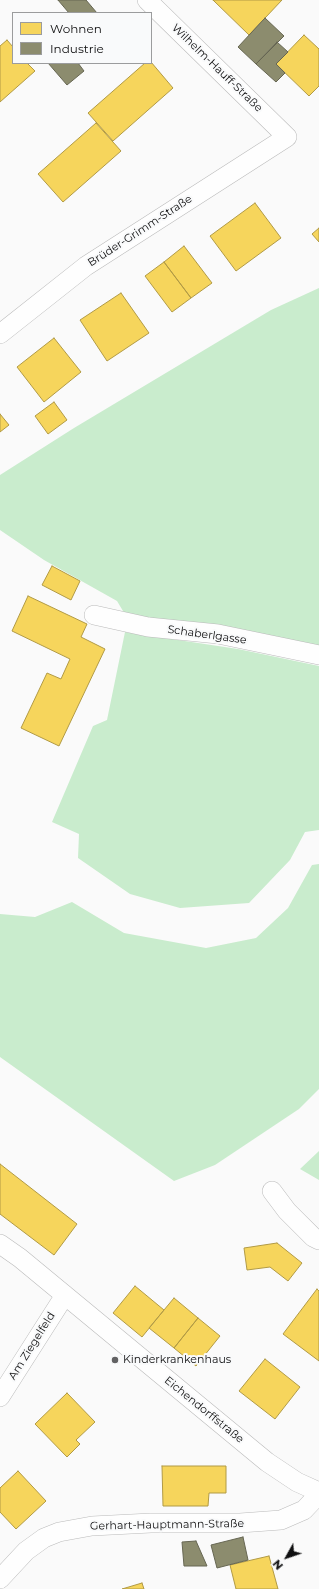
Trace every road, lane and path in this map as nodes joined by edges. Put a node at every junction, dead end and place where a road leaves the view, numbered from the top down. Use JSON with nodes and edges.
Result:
{"nodes":[{"id":1,"x":147,"y":0,"type":"edge"},
{"id":2,"x":287,"y":137,"type":"joint"},
{"id":3,"x":0,"y":334,"type":"edge"},
{"id":4,"x":94,"y":615,"type":"dead end"},
{"id":5,"x":319,"y":655,"type":"edge"},
{"id":6,"x":272,"y":1191,"type":"dead end"},
{"id":7,"x":319,"y":1240,"type":"edge"},
{"id":8,"x":0,"y":1244,"type":"edge"},
{"id":9,"x":65,"y":1295,"type":"junction"},
{"id":10,"x":0,"y":1397,"type":"edge"},
{"id":11,"x":319,"y":1493,"type":"edge"},
{"id":12,"x":0,"y":1579,"type":"edge"}],
"edges":[{"from":1,"to":2,"type":"street","name":"Wilhelm-Hauff-Straße"},
{"from":2,"to":3,"type":"street","name":"Brüder-Grimm-Straße"},
{"from":4,"to":5,"type":"street","name":"Schaberlgasse"},
{"from":6,"to":7,"type":"street"},
{"from":8,"to":9,"type":"street","name":"Eichendorffstraße"},
{"from":9,"to":10,"type":"street","name":"Am Ziegelfeld"},
{"from":9,"to":11,"type":"street","name":"Eichendorffstraße"},
{"from":11,"to":12,"type":"street","name":"Gerhart-Hauptmann-Straße"}]}
